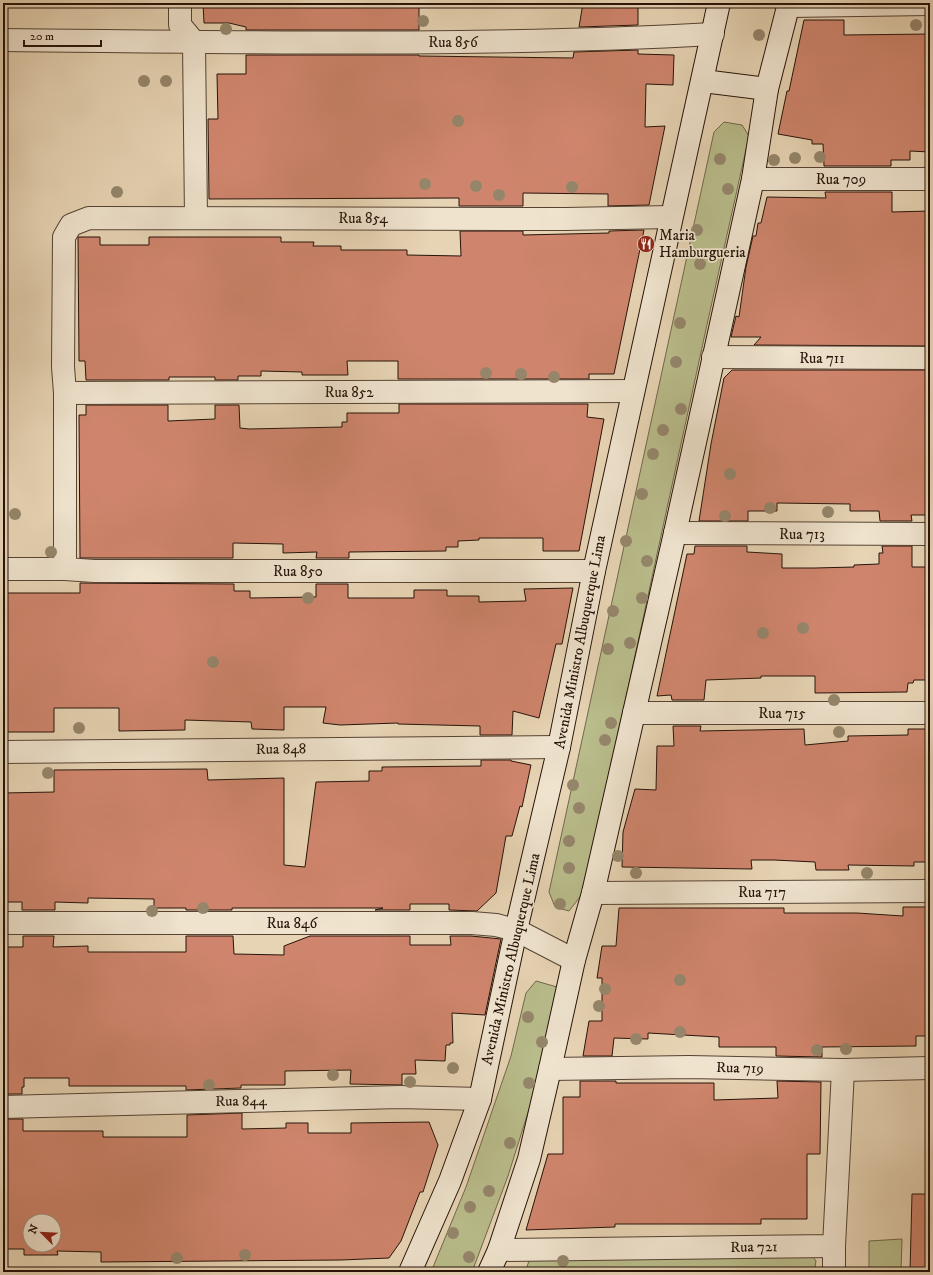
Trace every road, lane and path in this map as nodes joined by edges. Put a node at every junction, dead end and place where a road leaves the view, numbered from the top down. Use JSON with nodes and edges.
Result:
{"nodes":[{"id":1,"x":180,"y":3,"type":"edge"},
{"id":2,"x":719,"y":3,"type":"edge"},
{"id":3,"x":789,"y":4,"type":"edge"},
{"id":4,"x":930,"y":4,"type":"edge"},
{"id":5,"x":713,"y":34,"type":"junction"},
{"id":6,"x":3,"y":40,"type":"edge"},
{"id":7,"x":194,"y":42,"type":"junction"},
{"id":8,"x":703,"y":81,"type":"junction"},
{"id":9,"x":768,"y":89,"type":"junction"},
{"id":10,"x":753,"y":179,"type":"junction"},
{"id":11,"x":930,"y":179,"type":"edge"},
{"id":12,"x":671,"y":217,"type":"junction"},
{"id":13,"x":196,"y":218,"type":"junction"},
{"id":14,"x":713,"y":357,"type":"junction"},
{"id":15,"x":930,"y":358,"type":"edge"},
{"id":16,"x":633,"y":391,"type":"junction"},
{"id":17,"x":65,"y":393,"type":"junction"},
{"id":18,"x":675,"y":533,"type":"junction"},
{"id":19,"x":930,"y":534,"type":"edge"},
{"id":20,"x":3,"y":569,"type":"edge"},
{"id":21,"x":65,"y":569,"type":"junction"},
{"id":22,"x":594,"y":570,"type":"junction"},
{"id":23,"x":634,"y":713,"type":"junction"},
{"id":24,"x":930,"y":713,"type":"edge"},
{"id":25,"x":559,"y":747,"type":"junction"},
{"id":26,"x":3,"y":752,"type":"edge"},
{"id":27,"x":930,"y":891,"type":"edge"},
{"id":28,"x":593,"y":893,"type":"junction"},
{"id":29,"x":3,"y":922,"type":"edge"},
{"id":30,"x":516,"y":930,"type":"junction"},
{"id":31,"x":574,"y":960,"type":"junction"},
{"id":32,"x":930,"y":1068,"type":"edge"},
{"id":33,"x":550,"y":1069,"type":"junction"},
{"id":34,"x":843,"y":1070,"type":"junction"},
{"id":35,"x":480,"y":1099,"type":"junction"},
{"id":36,"x":3,"y":1107,"type":"edge"},
{"id":37,"x":834,"y":1246,"type":"junction"},
{"id":38,"x":499,"y":1250,"type":"junction"},
{"id":39,"x":410,"y":1272,"type":"edge"},
{"id":40,"x":489,"y":1272,"type":"edge"},
{"id":41,"x":834,"y":1272,"type":"edge"}],
"edges":[{"from":1,"to":7,"type":"street"},
{"from":2,"to":5,"type":"street","name":"Avenida Ministro Albuquerque Lima"},
{"from":3,"to":4,"type":"street"},
{"from":3,"to":9,"type":"street"},
{"from":5,"to":7,"type":"street","name":"Rua 856"},
{"from":5,"to":8,"type":"street","name":"Avenida Ministro Albuquerque Lima"},
{"from":6,"to":7,"type":"street","name":"Rua 856"},
{"from":7,"to":13,"type":"street"},
{"from":8,"to":9,"type":"street"},
{"from":8,"to":12,"type":"street","name":"Avenida Ministro Albuquerque Lima"},
{"from":9,"to":10,"type":"street"},
{"from":10,"to":11,"type":"street","name":"Rua 709"},
{"from":10,"to":14,"type":"street"},
{"from":12,"to":13,"type":"street","name":"Rua 854"},
{"from":12,"to":16,"type":"street","name":"Avenida Ministro Albuquerque Lima"},
{"from":13,"to":17,"type":"street","name":"Rua 854"},
{"from":14,"to":15,"type":"street","name":"Rua 711"},
{"from":14,"to":18,"type":"street"},
{"from":16,"to":17,"type":"street","name":"Rua 852"},
{"from":16,"to":22,"type":"street","name":"Avenida Ministro Albuquerque Lima"},
{"from":17,"to":21,"type":"street"},
{"from":18,"to":19,"type":"street","name":"Rua 713"},
{"from":18,"to":23,"type":"street"},
{"from":20,"to":21,"type":"street","name":"Rua 850"},
{"from":21,"to":22,"type":"street","name":"Rua 850"},
{"from":22,"to":25,"type":"street","name":"Avenida Ministro Albuquerque Lima"},
{"from":23,"to":24,"type":"street","name":"Rua 715"},
{"from":23,"to":28,"type":"street"},
{"from":25,"to":26,"type":"street","name":"Rua 848"},
{"from":25,"to":30,"type":"street","name":"Avenida Ministro Albuquerque Lima"},
{"from":27,"to":28,"type":"street","name":"Rua 717"},
{"from":28,"to":31,"type":"street"},
{"from":29,"to":30,"type":"street","name":"Rua 846"},
{"from":30,"to":31,"type":"street","name":"Rua 846"},
{"from":30,"to":35,"type":"street","name":"Avenida Ministro Albuquerque Lima"},
{"from":31,"to":33,"type":"street"},
{"from":32,"to":34,"type":"street","name":"Rua 719"},
{"from":33,"to":34,"type":"street","name":"Rua 719"},
{"from":33,"to":38,"type":"street"},
{"from":34,"to":37,"type":"street"},
{"from":35,"to":36,"type":"street","name":"Rua 844"},
{"from":35,"to":39,"type":"street","name":"Avenida Ministro Albuquerque Lima"},
{"from":37,"to":38,"type":"street","name":"Rua 721"},
{"from":37,"to":41,"type":"street"},
{"from":38,"to":40,"type":"street"}]}
